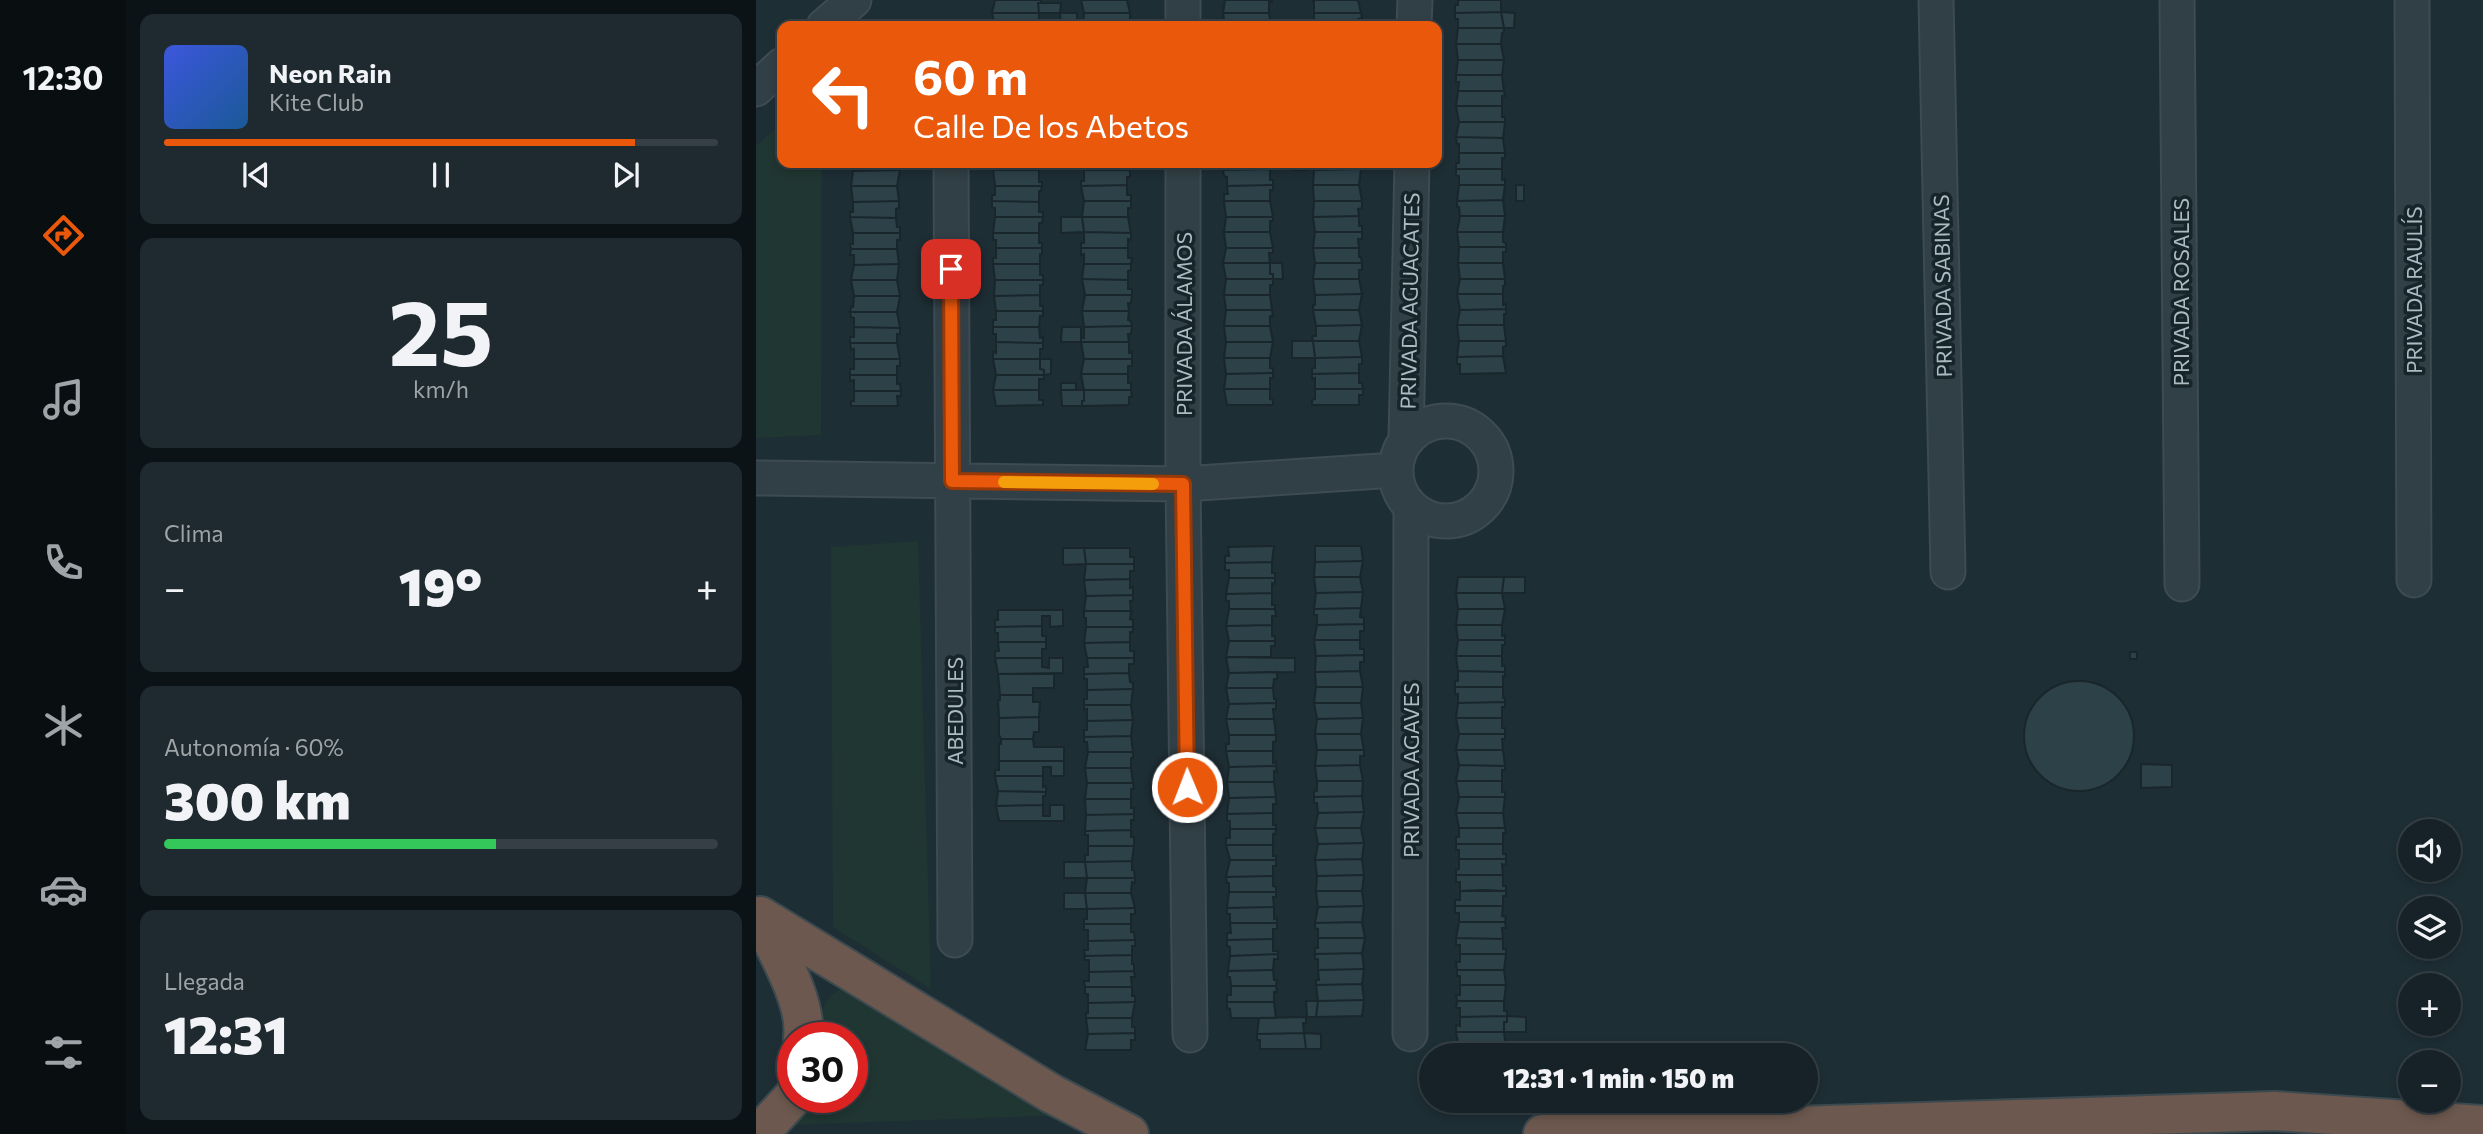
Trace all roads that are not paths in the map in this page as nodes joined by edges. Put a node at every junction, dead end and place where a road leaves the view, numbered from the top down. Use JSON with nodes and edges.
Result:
{"nodes":[{"id":1,"x":1183,"y":0,"type":"edge"},
{"id":2,"x":1415,"y":0,"type":"edge"},
{"id":3,"x":1936,"y":0,"type":"edge"},
{"id":4,"x":2177,"y":0,"type":"edge"},
{"id":5,"x":2412,"y":0,"type":"edge"},
{"id":6,"x":1183,"y":21,"type":"edge"},
{"id":7,"x":1415,"y":21,"type":"edge"},
{"id":8,"x":777,"y":70,"type":"edge"},
{"id":9,"x":756,"y":89,"type":"edge"},
{"id":10,"x":951,"y":168,"type":"edge"},
{"id":11,"x":1183,"y":168,"type":"edge"},
{"id":12,"x":1412,"y":168,"type":"edge"},
{"id":13,"x":1400,"y":455,"type":"junction"},
{"id":14,"x":756,"y":478,"type":"edge"},
{"id":15,"x":952,"y":481,"type":"junction"},
{"id":16,"x":1183,"y":484,"type":"junction"},
{"id":17,"x":1411,"y":507,"type":"junction"},
{"id":18,"x":1948,"y":572,"type":"dead end"},
{"id":19,"x":2414,"y":580,"type":"dead end"},
{"id":20,"x":2182,"y":584,"type":"dead end"},
{"id":21,"x":758,"y":915,"type":"edge"},
{"id":22,"x":955,"y":940,"type":"dead end"},
{"id":23,"x":803,"y":1022,"type":"edge"},
{"id":24,"x":1410,"y":1034,"type":"dead end"},
{"id":25,"x":1190,"y":1035,"type":"dead end"},
{"id":26,"x":778,"y":1113,"type":"edge"},
{"id":27,"x":2483,"y":1125,"type":"edge"},
{"id":28,"x":759,"y":1134,"type":"edge"},
{"id":29,"x":1129,"y":1134,"type":"edge"},
{"id":30,"x":1543,"y":1134,"type":"edge"}],
"edges":[{"from":1,"to":6,"type":"street"},
{"from":2,"to":7,"type":"street"},
{"from":3,"to":18,"type":"street","name":"PRIVADA SABINAS"},
{"from":4,"to":20,"type":"street","name":"PRIVADA ROSALES"},
{"from":5,"to":19,"type":"street","name":"PRIVADA RAULÍS"},
{"from":8,"to":9,"type":"street"},
{"from":10,"to":15,"type":"street","name":"ABEDULES"},
{"from":11,"to":16,"type":"street","name":"PRIVADA ÁLAMOS"},
{"from":12,"to":13,"type":"street","name":"PRIVADA AGUACATES"},
{"from":13,"to":16,"type":"street"},
{"from":13,"to":17,"type":"street"},
{"from":13,"to":17,"type":"street"},
{"from":14,"to":15,"type":"street"},
{"from":15,"to":16,"type":"street"},
{"from":15,"to":22,"type":"street","name":"ABEDULES"},
{"from":16,"to":25,"type":"street","name":"PRIVADA ÁLAMOS"},
{"from":17,"to":24,"type":"street","name":"PRIVADA AGAVES"},
{"from":21,"to":23,"type":"highway"},
{"from":21,"to":29,"type":"highway"},
{"from":26,"to":28,"type":"highway"},
{"from":27,"to":30,"type":"highway"}]}
